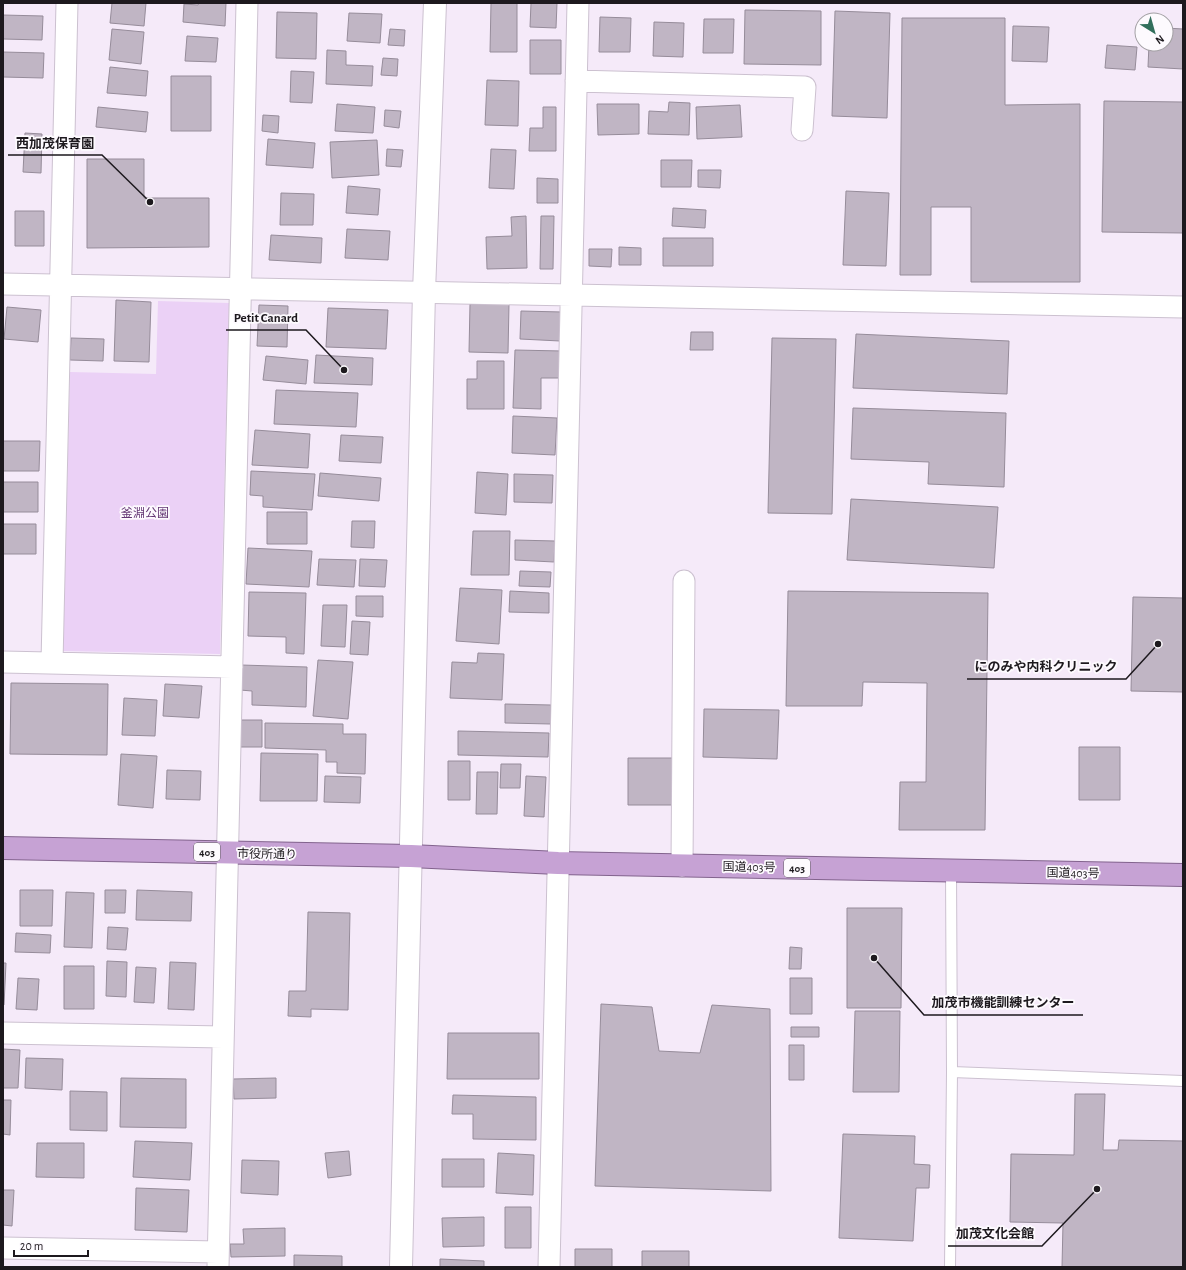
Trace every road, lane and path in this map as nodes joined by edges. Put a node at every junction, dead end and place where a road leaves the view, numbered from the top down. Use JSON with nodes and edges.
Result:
{"nodes":[{"id":1,"x":67,"y":3,"type":"edge"},
{"id":2,"x":247,"y":3,"type":"edge"},
{"id":3,"x":434,"y":3,"type":"edge"},
{"id":4,"x":578,"y":3,"type":"edge"},
{"id":5,"x":576,"y":82,"type":"junction"},
{"id":6,"x":802,"y":130,"type":"dead end"},
{"id":7,"x":3,"y":284,"type":"edge"},
{"id":8,"x":61,"y":285,"type":"junction"},
{"id":9,"x":241,"y":289,"type":"junction"},
{"id":10,"x":424,"y":292,"type":"junction"},
{"id":11,"x":571,"y":295,"type":"junction"},
{"id":12,"x":1183,"y":307,"type":"edge"},
{"id":13,"x":684,"y":581,"type":"dead end"},
{"id":14,"x":3,"y":662,"type":"edge"},
{"id":15,"x":52,"y":663,"type":"junction"},
{"id":16,"x":232,"y":667,"type":"junction"},
{"id":17,"x":3,"y":848,"type":"edge"},
{"id":18,"x":227,"y":853,"type":"junction"},
{"id":19,"x":411,"y":856,"type":"junction"},
{"id":20,"x":558,"y":863,"type":"junction"},
{"id":21,"x":682,"y":866,"type":"junction"},
{"id":22,"x":951,"y":870,"type":"junction"},
{"id":23,"x":1183,"y":875,"type":"edge"},
{"id":24,"x":3,"y":1033,"type":"edge"},
{"id":25,"x":223,"y":1037,"type":"junction"},
{"id":26,"x":952,"y":1072,"type":"junction"},
{"id":27,"x":1183,"y":1081,"type":"edge"},
{"id":28,"x":3,"y":1248,"type":"edge"},
{"id":29,"x":218,"y":1260,"type":"edge"},
{"id":30,"x":401,"y":1267,"type":"edge"},
{"id":31,"x":549,"y":1267,"type":"edge"},
{"id":32,"x":950,"y":1267,"type":"edge"}],
"edges":[{"from":1,"to":8,"type":"street"},
{"from":2,"to":9,"type":"street"},
{"from":3,"to":10,"type":"street"},
{"from":4,"to":5,"type":"street"},
{"from":5,"to":6,"type":"street"},
{"from":5,"to":11,"type":"street"},
{"from":7,"to":8,"type":"street"},
{"from":8,"to":9,"type":"street"},
{"from":8,"to":15,"type":"street"},
{"from":9,"to":10,"type":"street"},
{"from":9,"to":16,"type":"street"},
{"from":10,"to":11,"type":"street"},
{"from":10,"to":19,"type":"street"},
{"from":11,"to":12,"type":"street"},
{"from":11,"to":20,"type":"street"},
{"from":13,"to":21,"type":"street"},
{"from":14,"to":15,"type":"street"},
{"from":15,"to":16,"type":"street"},
{"from":16,"to":18,"type":"street"},
{"from":17,"to":18,"type":"highway","name":"市役所通り","number":"403"},
{"from":18,"to":19,"type":"highway","name":"市役所通り","number":"403"},
{"from":18,"to":25,"type":"street"},
{"from":19,"to":20,"type":"highway","name":"国道403号","number":"403"},
{"from":19,"to":30,"type":"street"},
{"from":20,"to":21,"type":"highway","name":"国道403号","number":"403"},
{"from":20,"to":31,"type":"street"},
{"from":21,"to":22,"type":"highway","name":"国道403号","number":"403"},
{"from":22,"to":23,"type":"highway","name":"国道403号","number":"403"},
{"from":22,"to":26,"type":"lane"},
{"from":24,"to":25,"type":"street"},
{"from":25,"to":29,"type":"street"},
{"from":26,"to":27,"type":"lane"},
{"from":26,"to":32,"type":"lane"},
{"from":28,"to":29,"type":"street"}]}
